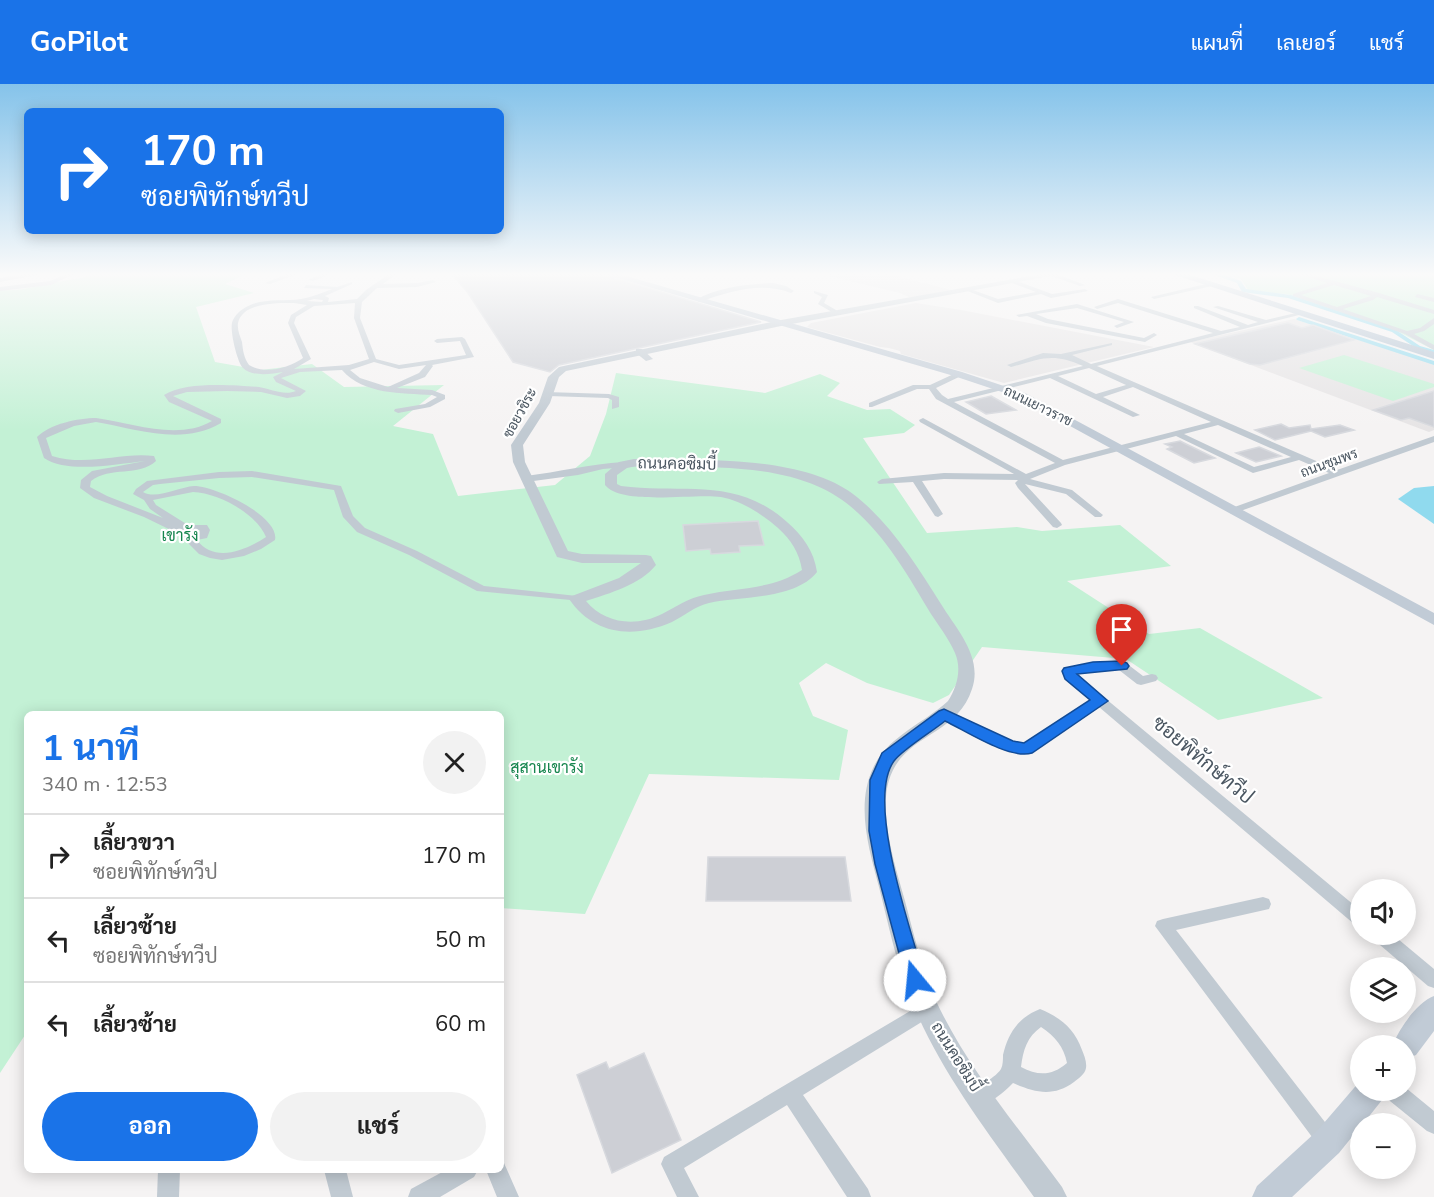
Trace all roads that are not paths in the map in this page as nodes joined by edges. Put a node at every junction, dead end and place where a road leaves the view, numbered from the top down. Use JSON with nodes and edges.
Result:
{"nodes":[{"id":1,"x":235,"y":326,"type":"edge"},
{"id":2,"x":292,"y":326,"type":"edge"},
{"id":3,"x":360,"y":326,"type":"edge"},
{"id":4,"x":768,"y":326,"type":"edge"},
{"id":5,"x":806,"y":326,"type":"edge"},
{"id":6,"x":1072,"y":326,"type":"edge"},
{"id":7,"x":1118,"y":326,"type":"edge"},
{"id":8,"x":1198,"y":326,"type":"edge"},
{"id":9,"x":1251,"y":326,"type":"edge"},
{"id":10,"x":1340,"y":326,"type":"edge"},
{"id":11,"x":1384,"y":326,"type":"edge"},
{"id":12,"x":1429,"y":326,"type":"edge"},
{"id":13,"x":1247,"y":327,"type":"joint"},
{"id":14,"x":1221,"y":333,"type":"junction"},
{"id":15,"x":1407,"y":333,"type":"junction"},
{"id":16,"x":1151,"y":336,"type":"junction"},
{"id":17,"x":437,"y":341,"type":"dead end"},
{"id":18,"x":1110,"y":344,"type":"dead end"},
{"id":19,"x":1176,"y":344,"type":"junction"},
{"id":20,"x":1434,"y":348,"type":"edge"},
{"id":21,"x":1414,"y":349,"type":"junction"},
{"id":22,"x":1064,"y":355,"type":"junction"},
{"id":23,"x":1434,"y":356,"type":"edge"},
{"id":24,"x":374,"y":360,"type":"junction"},
{"id":25,"x":1011,"y":364,"type":"dead end"},
{"id":26,"x":429,"y":366,"type":"dead end"},
{"id":27,"x":1091,"y":366,"type":"junction"},
{"id":28,"x":345,"y":369,"type":"junction"},
{"id":29,"x":958,"y":374,"type":"junction"},
{"id":30,"x":1052,"y":376,"type":"junction"},
{"id":31,"x":1133,"y":385,"type":"junction"},
{"id":32,"x":931,"y":387,"type":"junction"},
{"id":33,"x":390,"y":388,"type":"junction"},
{"id":34,"x":1003,"y":388,"type":"junction"},
{"id":35,"x":549,"y":394,"type":"junction"},
{"id":36,"x":1096,"y":396,"type":"junction"},
{"id":37,"x":948,"y":401,"type":"junction"},
{"id":38,"x":872,"y":405,"type":"dead end"},
{"id":39,"x":615,"y":407,"type":"dead end"},
{"id":40,"x":398,"y":411,"type":"dead end"},
{"id":41,"x":1136,"y":415,"type":"dead end"},
{"id":42,"x":923,"y":420,"type":"dead end"},
{"id":43,"x":1220,"y":422,"type":"junction"},
{"id":44,"x":1178,"y":434,"type":"junction"},
{"id":45,"x":1434,"y":440,"type":"edge"},
{"id":46,"x":1121,"y":448,"type":"junction"},
{"id":47,"x":1300,"y":457,"type":"junction"},
{"id":48,"x":1062,"y":463,"type":"junction"},
{"id":49,"x":622,"y":465,"type":"junction"},
{"id":50,"x":1338,"y":474,"type":"junction"},
{"id":51,"x":915,"y":478,"type":"junction"},
{"id":52,"x":526,"y":479,"type":"junction"},
{"id":53,"x":1024,"y":479,"type":"junction"},
{"id":54,"x":882,"y":482,"type":"dead end"},
{"id":55,"x":148,"y":500,"type":"junction"},
{"id":56,"x":1232,"y":511,"type":"junction"},
{"id":57,"x":938,"y":514,"type":"dead end"},
{"id":58,"x":1098,"y":515,"type":"dead end"},
{"id":59,"x":1057,"y":525,"type":"dead end"},
{"id":60,"x":184,"y":532,"type":"junction"},
{"id":61,"x":577,"y":599,"type":"junction"},
{"id":62,"x":1434,"y":620,"type":"edge"},
{"id":63,"x":1152,"y":678,"type":"dead end"},
{"id":64,"x":1100,"y":701,"type":"junction"},
{"id":65,"x":944,"y":714,"type":"junction"},
{"id":66,"x":1263,"y":904,"type":"dead end"},
{"id":67,"x":1350,"y":911,"type":"edge"},
{"id":68,"x":1392,"y":945,"type":"edge"},
{"id":69,"x":1434,"y":980,"type":"edge"},
{"id":70,"x":1434,"y":1009,"type":"edge"},
{"id":71,"x":927,"y":1010,"type":"junction"},
{"id":72,"x":1414,"y":1035,"type":"edge"},
{"id":73,"x":1011,"y":1072,"type":"dead end"},
{"id":74,"x":790,"y":1092,"type":"junction"},
{"id":75,"x":980,"y":1097,"type":"junction"},
{"id":76,"x":1363,"y":1101,"type":"edge"},
{"id":77,"x":1406,"y":1101,"type":"edge"},
{"id":78,"x":1434,"y":1124,"type":"edge"},
{"id":79,"x":1328,"y":1142,"type":"junction"},
{"id":80,"x":169,"y":1173,"type":"edge"},
{"id":81,"x":335,"y":1173,"type":"edge"},
{"id":82,"x":462,"y":1173,"type":"edge"},
{"id":83,"x":498,"y":1173,"type":"edge"},
{"id":84,"x":168,"y":1197,"type":"edge"},
{"id":85,"x":342,"y":1197,"type":"edge"},
{"id":86,"x":419,"y":1197,"type":"edge"},
{"id":87,"x":508,"y":1197,"type":"edge"},
{"id":88,"x":688,"y":1197,"type":"edge"},
{"id":89,"x":860,"y":1197,"type":"edge"},
{"id":90,"x":1052,"y":1197,"type":"edge"},
{"id":91,"x":1268,"y":1197,"type":"edge"}],
"edges":[{"from":1,"to":2,"type":"street"},
{"from":3,"to":24,"type":"street"},
{"from":4,"to":35,"type":"street","name":"ซอยวชิระ"},
{"from":5,"to":29,"type":"main road","name":"ถนนเยาวราช"},
{"from":6,"to":16,"type":"street"},
{"from":7,"to":16,"type":"street"},
{"from":8,"to":14,"type":"street"},
{"from":9,"to":13,"type":"street"},
{"from":10,"to":21,"type":"main road"},
{"from":11,"to":15,"type":"street"},
{"from":12,"to":15,"type":"street"},
{"from":13,"to":14,"type":"street"},
{"from":14,"to":19,"type":"street"},
{"from":15,"to":20,"type":"street"},
{"from":16,"to":19,"type":"street"},
{"from":17,"to":24,"type":"street"},
{"from":18,"to":22,"type":"street"},
{"from":19,"to":27,"type":"street"},
{"from":20,"to":21,"type":"street"},
{"from":21,"to":23,"type":"main road"},
{"from":22,"to":25,"type":"street"},
{"from":22,"to":27,"type":"street"},
{"from":24,"to":28,"type":"street"},
{"from":26,"to":33,"type":"street"},
{"from":27,"to":30,"type":"street"},
{"from":27,"to":31,"type":"street"},
{"from":28,"to":33,"type":"street"},
{"from":28,"to":60,"type":"street"},
{"from":29,"to":32,"type":"street"},
{"from":29,"to":34,"type":"main road","name":"ถนนเยาวราช"},
{"from":30,"to":34,"type":"street"},
{"from":30,"to":36,"type":"street"},
{"from":31,"to":36,"type":"street"},
{"from":31,"to":43,"type":"street"},
{"from":32,"to":37,"type":"street"},
{"from":32,"to":38,"type":"street"},
{"from":33,"to":40,"type":"street"},
{"from":34,"to":37,"type":"street"},
{"from":34,"to":46,"type":"main road","name":"ถนนเยาวราช"},
{"from":35,"to":39,"type":"street"},
{"from":35,"to":52,"type":"street","name":"ซอยวชิระ"},
{"from":36,"to":41,"type":"street"},
{"from":37,"to":48,"type":"street"},
{"from":42,"to":53,"type":"street"},
{"from":43,"to":44,"type":"street"},
{"from":43,"to":47,"type":"street"},
{"from":44,"to":46,"type":"street"},
{"from":44,"to":47,"type":"street"},
{"from":45,"to":50,"type":"street","name":"ถนนชุมพร"},
{"from":46,"to":48,"type":"street"},
{"from":46,"to":56,"type":"main road","name":"ถนนเยาวราช"},
{"from":47,"to":50,"type":"street"},
{"from":48,"to":53,"type":"street"},
{"from":49,"to":52,"type":"street"},
{"from":49,"to":61,"type":"street","name":"ถนนคอซิมบี้"},
{"from":49,"to":65,"type":"street","name":"ถนนคอซิมบี้"},
{"from":50,"to":56,"type":"street","name":"ถนนชุมพร"},
{"from":51,"to":53,"type":"street"},
{"from":51,"to":54,"type":"street"},
{"from":51,"to":57,"type":"street"},
{"from":52,"to":61,"type":"street","name":"ซอยวชิระ"},
{"from":53,"to":58,"type":"street"},
{"from":53,"to":59,"type":"street"},
{"from":55,"to":60,"type":"street"},
{"from":55,"to":60,"type":"street"},
{"from":55,"to":61,"type":"street"},
{"from":56,"to":62,"type":"main road","name":"ถนนเยาวราช"},
{"from":63,"to":64,"type":"street","name":"ซอยพิทักษ์ทวีป"},
{"from":64,"to":65,"type":"street"},
{"from":64,"to":67,"type":"street","name":"ซอยพิทักษ์ทวีป"},
{"from":65,"to":71,"type":"street","name":"ถนนคอซิมบี้"},
{"from":66,"to":79,"type":"street"},
{"from":68,"to":69,"type":"street"},
{"from":70,"to":72,"type":"main road"},
{"from":71,"to":74,"type":"street"},
{"from":71,"to":75,"type":"street","name":"ถนนคอซิมบี้"},
{"from":73,"to":75,"type":"street"},
{"from":74,"to":88,"type":"street"},
{"from":74,"to":89,"type":"street"},
{"from":75,"to":90,"type":"street","name":"ถนนคอซิมบี้"},
{"from":76,"to":79,"type":"main road"},
{"from":77,"to":78,"type":"street"},
{"from":79,"to":91,"type":"main road"},
{"from":80,"to":84,"type":"street"},
{"from":81,"to":85,"type":"street"},
{"from":82,"to":86,"type":"street"},
{"from":83,"to":87,"type":"street"}]}
